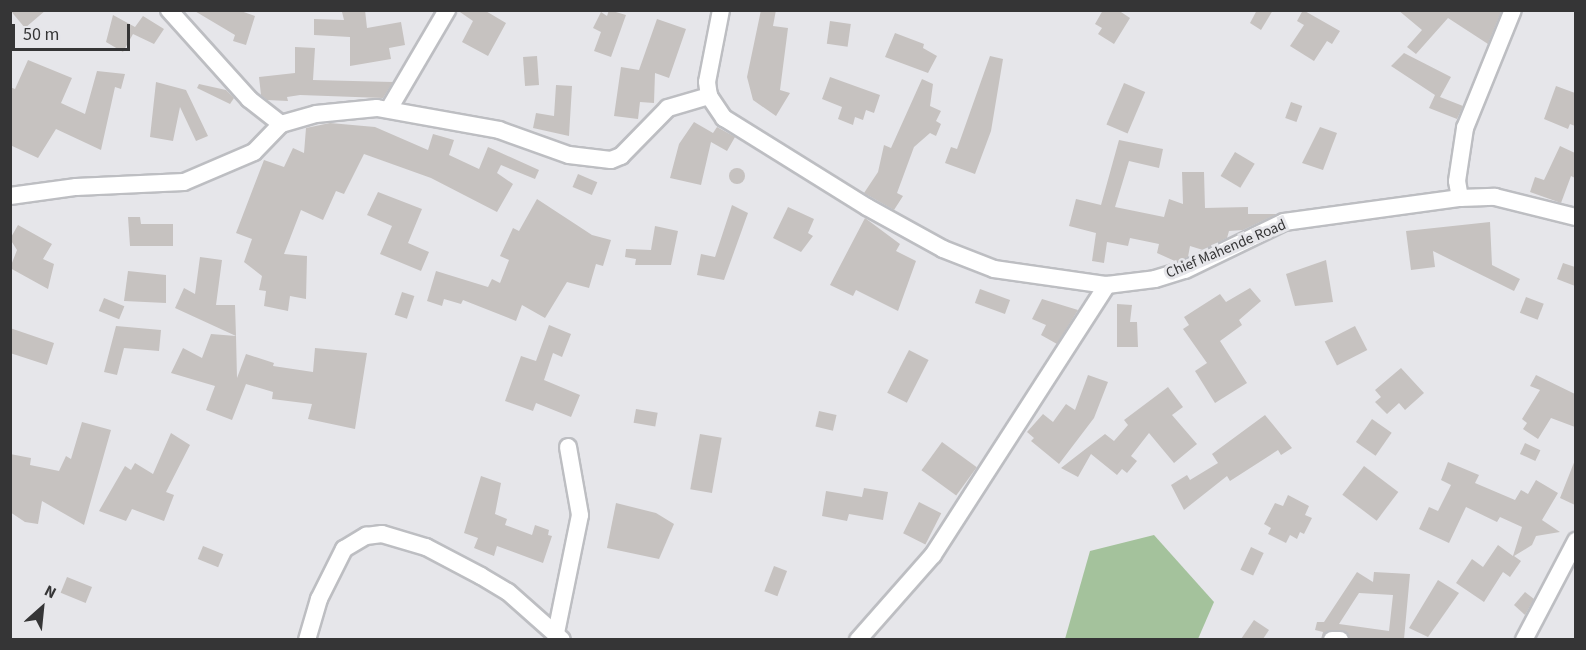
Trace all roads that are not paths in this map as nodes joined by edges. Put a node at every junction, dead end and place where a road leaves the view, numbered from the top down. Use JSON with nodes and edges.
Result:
{"nodes":[{"id":1,"x":169,"y":10,"type":"edge"},
{"id":2,"x":447,"y":10,"type":"edge"},
{"id":3,"x":721,"y":10,"type":"edge"},
{"id":4,"x":1513,"y":10,"type":"edge"},
{"id":5,"x":709,"y":96,"type":"junction"},
{"id":6,"x":389,"y":109,"type":"junction"},
{"id":7,"x":281,"y":124,"type":"junction"},
{"id":8,"x":10,"y":196,"type":"edge"},
{"id":9,"x":1460,"y":198,"type":"junction"},
{"id":10,"x":1575,"y":218,"type":"edge"},
{"id":11,"x":1107,"y":285,"type":"junction"},
{"id":12,"x":568,"y":447,"type":"dead end"},
{"id":13,"x":1575,"y":541,"type":"edge"},
{"id":14,"x":559,"y":636,"type":"edge"},
{"id":15,"x":307,"y":639,"type":"edge"},
{"id":16,"x":858,"y":639,"type":"edge"},
{"id":17,"x":1332,"y":639,"type":"edge"},
{"id":18,"x":1340,"y":639,"type":"edge"},
{"id":19,"x":1524,"y":639,"type":"edge"}],
"edges":[{"from":1,"to":7,"type":"street"},
{"from":2,"to":6,"type":"street"},
{"from":3,"to":5,"type":"street"},
{"from":4,"to":9,"type":"street"},
{"from":5,"to":6,"type":"street"},
{"from":5,"to":11,"type":"street","name":"Chief Mahende Road"},
{"from":6,"to":7,"type":"street"},
{"from":7,"to":8,"type":"street"},
{"from":9,"to":10,"type":"street","name":"Chief Mahende Road"},
{"from":9,"to":11,"type":"street","name":"Chief Mahende Road"},
{"from":11,"to":16,"type":"street"},
{"from":12,"to":14,"type":"street"},
{"from":13,"to":19,"type":"street"},
{"from":14,"to":15,"type":"street"},
{"from":17,"to":18,"type":"street"}]}
